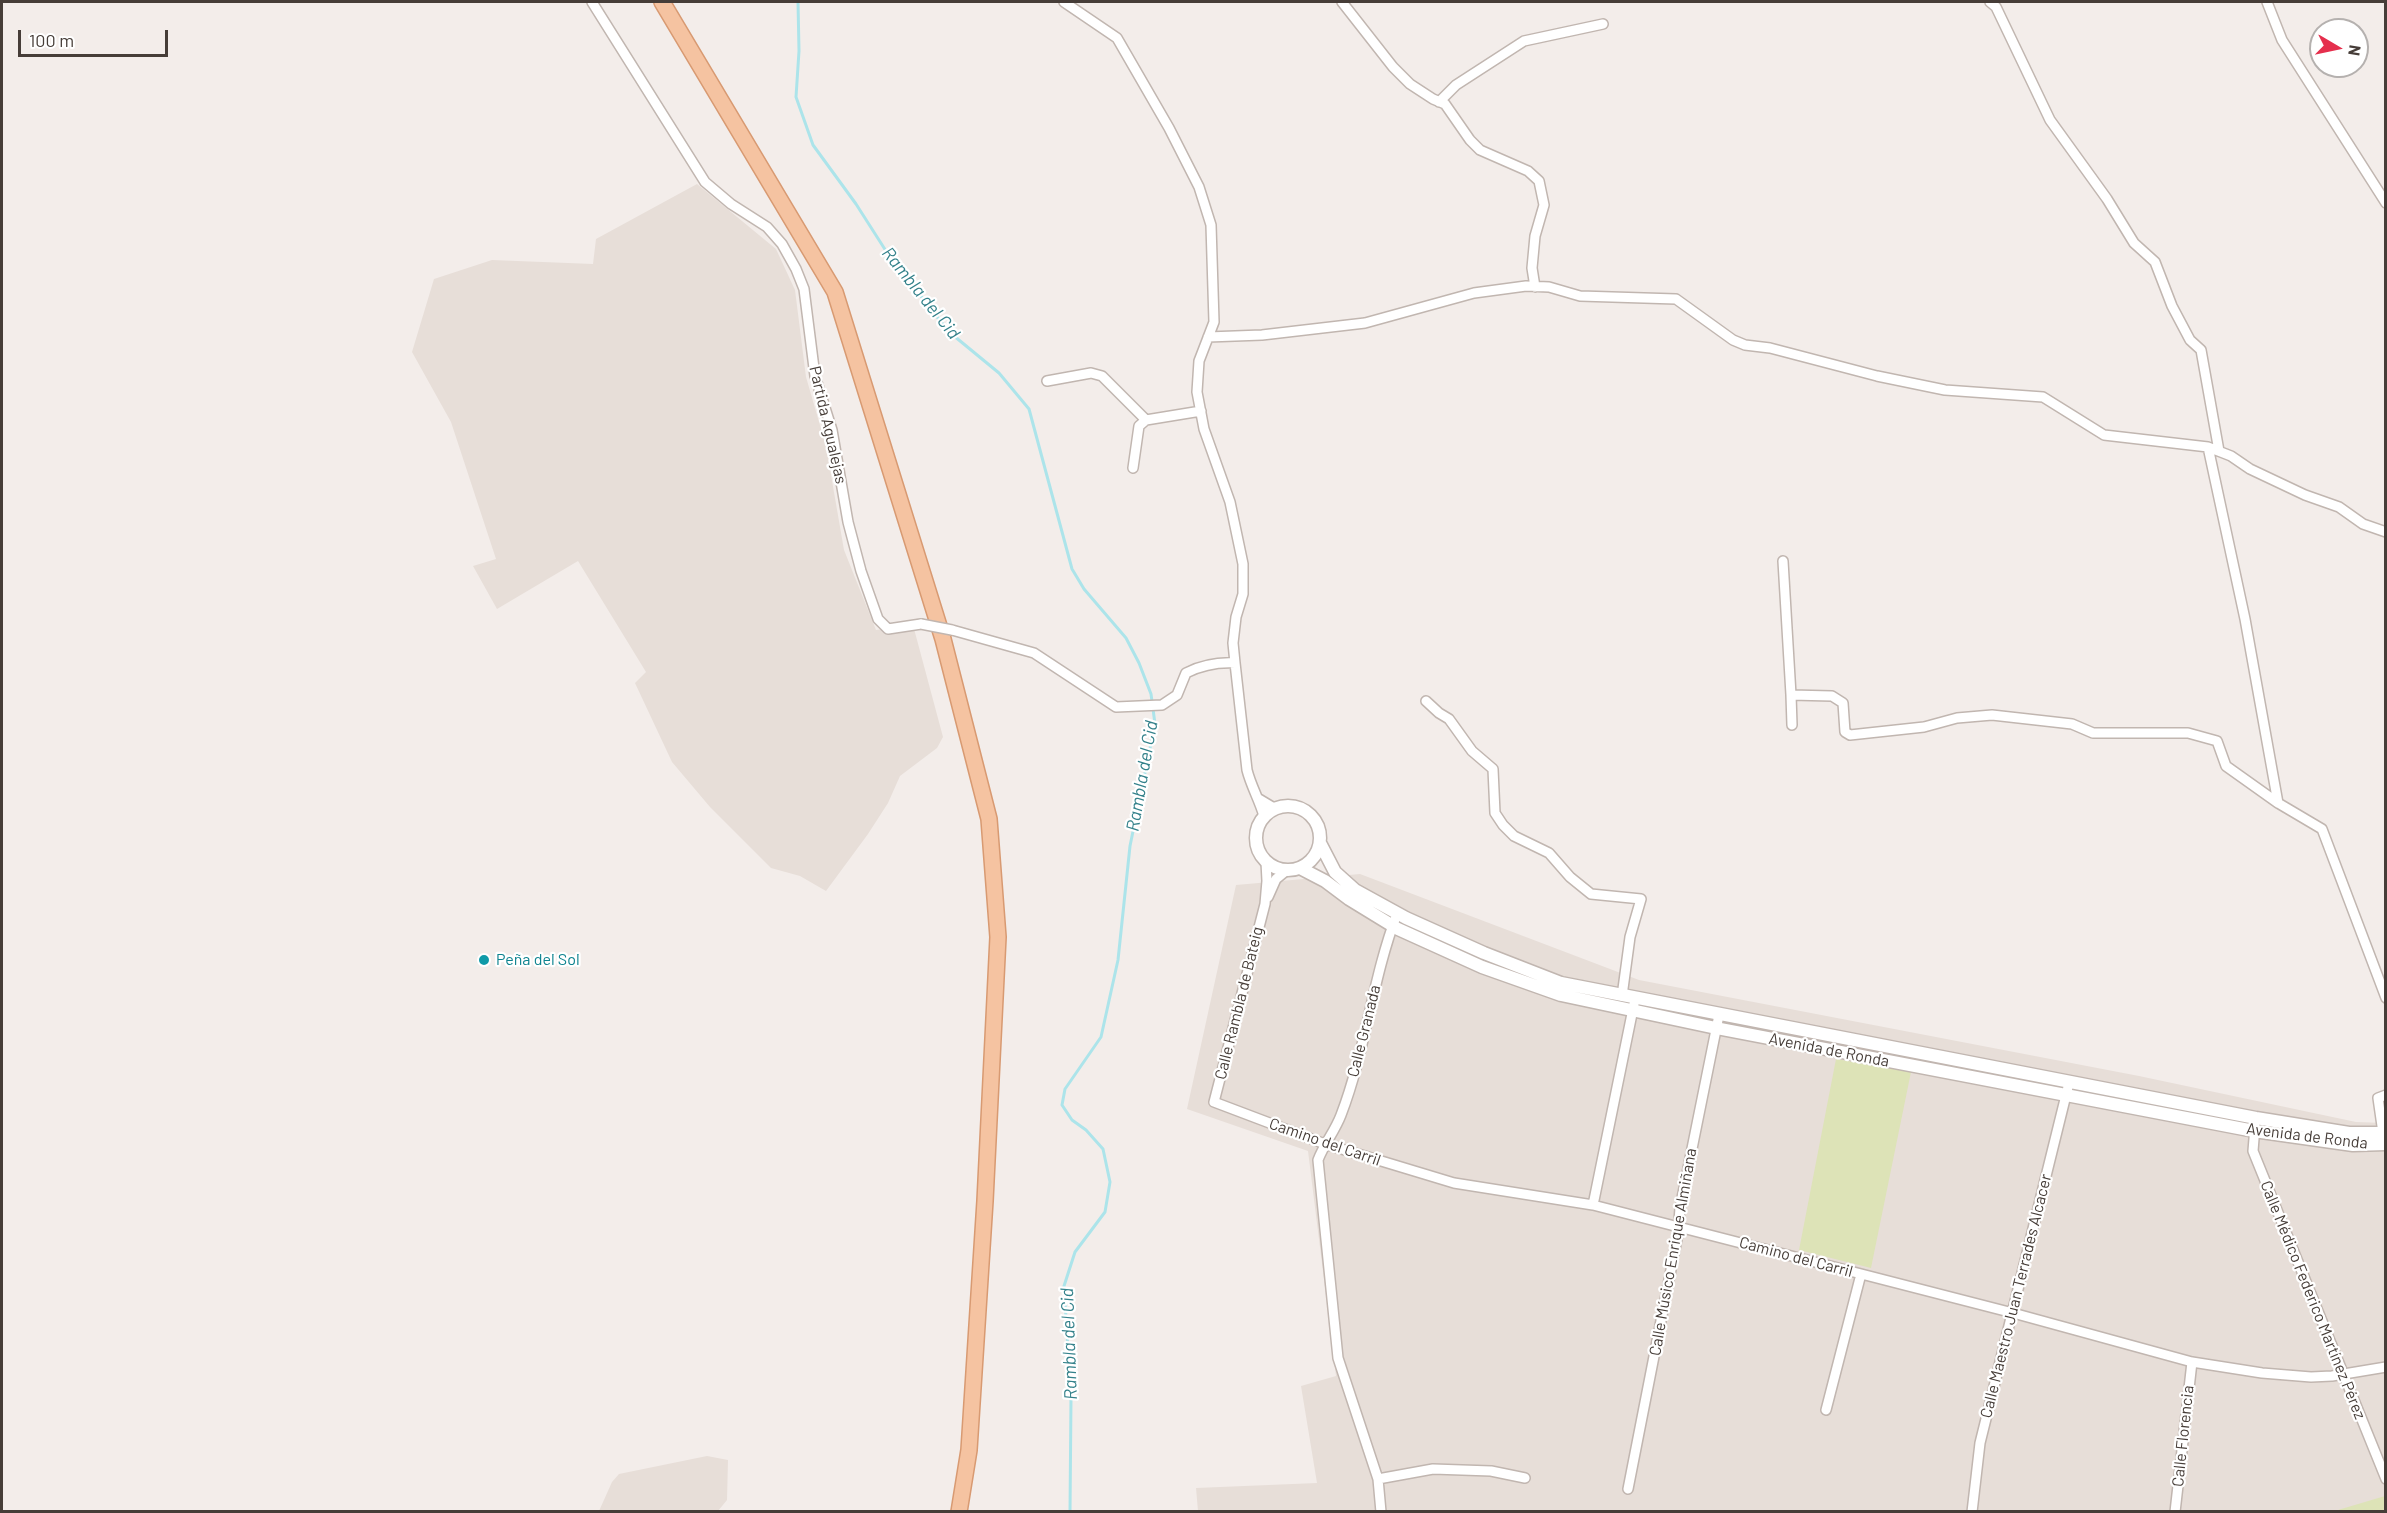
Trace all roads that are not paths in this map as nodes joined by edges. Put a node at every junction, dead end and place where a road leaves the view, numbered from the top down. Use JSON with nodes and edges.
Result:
{"nodes":[{"id":1,"x":592,"y":2,"type":"edge"},
{"id":2,"x":662,"y":2,"type":"edge"},
{"id":3,"x":1064,"y":2,"type":"edge"},
{"id":4,"x":1342,"y":2,"type":"edge"},
{"id":5,"x":1990,"y":2,"type":"edge"},
{"id":6,"x":2267,"y":2,"type":"edge"},
{"id":7,"x":1603,"y":24,"type":"dead end"},
{"id":8,"x":1439,"y":102,"type":"junction"},
{"id":9,"x":2385,"y":202,"type":"edge"},
{"id":10,"x":1535,"y":287,"type":"junction"},
{"id":11,"x":1208,"y":337,"type":"junction"},
{"id":12,"x":1047,"y":381,"type":"dead end"},
{"id":13,"x":1201,"y":411,"type":"junction"},
{"id":14,"x":1146,"y":420,"type":"junction"},
{"id":15,"x":2208,"y":447,"type":"junction"},
{"id":16,"x":2219,"y":451,"type":"junction"},
{"id":17,"x":1133,"y":468,"type":"dead end"},
{"id":18,"x":2385,"y":532,"type":"edge"},
{"id":19,"x":1783,"y":561,"type":"dead end"},
{"id":20,"x":1235,"y":663,"type":"junction"},
{"id":21,"x":1791,"y":695,"type":"junction"},
{"id":22,"x":1426,"y":701,"type":"dead end"},
{"id":23,"x":1792,"y":725,"type":"dead end"},
{"id":24,"x":1259,"y":799,"type":"junction"},
{"id":25,"x":2278,"y":803,"type":"junction"},
{"id":26,"x":1274,"y":808,"type":"junction"},
{"id":27,"x":1263,"y":816,"type":"junction"},
{"id":28,"x":1320,"y":843,"type":"junction"},
{"id":29,"x":1266,"y":862,"type":"junction"},
{"id":30,"x":1300,"y":868,"type":"junction"},
{"id":31,"x":1287,"y":870,"type":"junction"},
{"id":32,"x":1264,"y":904,"type":"junction"},
{"id":33,"x":1397,"y":914,"type":"junction"},
{"id":34,"x":1392,"y":926,"type":"junction"},
{"id":35,"x":2385,"y":998,"type":"edge"},
{"id":36,"x":1630,"y":1001,"type":"junction"},
{"id":37,"x":1719,"y":1015,"type":"junction"},
{"id":38,"x":1716,"y":1028,"type":"junction"},
{"id":39,"x":2069,"y":1083,"type":"junction"},
{"id":40,"x":2066,"y":1095,"type":"junction"},
{"id":41,"x":2385,"y":1095,"type":"edge"},
{"id":42,"x":1214,"y":1102,"type":"joint"},
{"id":43,"x":2255,"y":1125,"type":"junction"},
{"id":44,"x":2384,"y":1137,"type":"edge"},
{"id":45,"x":1324,"y":1144,"type":"junction"},
{"id":46,"x":1593,"y":1205,"type":"junction"},
{"id":47,"x":1677,"y":1226,"type":"junction"},
{"id":48,"x":1861,"y":1274,"type":"junction"},
{"id":49,"x":2013,"y":1313,"type":"junction"},
{"id":50,"x":2192,"y":1362,"type":"junction"},
{"id":51,"x":2385,"y":1368,"type":"edge"},
{"id":52,"x":2344,"y":1374,"type":"junction"},
{"id":53,"x":1826,"y":1410,"type":"dead end"},
{"id":54,"x":1525,"y":1478,"type":"dead end"},
{"id":55,"x":1378,"y":1479,"type":"junction"},
{"id":56,"x":2385,"y":1479,"type":"edge"},
{"id":57,"x":1628,"y":1489,"type":"dead end"},
{"id":58,"x":959,"y":1512,"type":"edge"},
{"id":59,"x":1381,"y":1512,"type":"edge"},
{"id":60,"x":1972,"y":1512,"type":"edge"},
{"id":61,"x":2175,"y":1512,"type":"edge"}],
"edges":[{"from":1,"to":20,"type":"street","name":"Partida Agualejas","bridge":true},
{"from":2,"to":58,"type":"main road"},
{"from":3,"to":11,"type":"street"},
{"from":4,"to":8,"type":"street"},
{"from":5,"to":16,"type":"street"},
{"from":6,"to":9,"type":"street"},
{"from":7,"to":8,"type":"street"},
{"from":8,"to":10,"type":"street"},
{"from":10,"to":11,"type":"street"},
{"from":10,"to":15,"type":"street"},
{"from":11,"to":13,"type":"street"},
{"from":12,"to":14,"type":"street"},
{"from":13,"to":14,"type":"street"},
{"from":13,"to":20,"type":"street"},
{"from":14,"to":17,"type":"street"},
{"from":15,"to":16,"type":"street"},
{"from":15,"to":25,"type":"street"},
{"from":16,"to":18,"type":"street"},
{"from":19,"to":21,"type":"street"},
{"from":20,"to":24,"type":"street"},
{"from":21,"to":23,"type":"street"},
{"from":21,"to":25,"type":"street"},
{"from":22,"to":36,"type":"street"},
{"from":24,"to":26,"type":"street"},
{"from":24,"to":27,"type":"street"},
{"from":25,"to":35,"type":"street"},
{"from":26,"to":27,"type":"street"},
{"from":26,"to":28,"type":"street"},
{"from":27,"to":29,"type":"street"},
{"from":28,"to":30,"type":"street"},
{"from":28,"to":33,"type":"street","name":"Avenida de Ronda"},
{"from":29,"to":31,"type":"street"},
{"from":29,"to":32,"type":"street","name":"Calle Rambla de Bateig"},
{"from":30,"to":31,"type":"street"},
{"from":30,"to":34,"type":"street","name":"Avenida de Ronda"},
{"from":31,"to":32,"type":"street","name":"Calle Rambla de Bateig"},
{"from":32,"to":42,"type":"street","name":"Calle Rambla de Bateig"},
{"from":33,"to":34,"type":"street","name":"Calle Granada"},
{"from":33,"to":36,"type":"street","name":"Avenida de Ronda"},
{"from":34,"to":36,"type":"street","name":"Avenida de Ronda"},
{"from":34,"to":45,"type":"street","name":"Calle Granada"},
{"from":36,"to":37,"type":"street","name":"Avenida de Ronda"},
{"from":36,"to":38,"type":"street","name":"Avenida de Ronda"},
{"from":36,"to":46,"type":"street"},
{"from":37,"to":38,"type":"street","name":"Calle Músico Enrique Almiñana"},
{"from":37,"to":39,"type":"street","name":"Avenida de Ronda"},
{"from":38,"to":40,"type":"street","name":"Avenida de Ronda"},
{"from":38,"to":47,"type":"street","name":"Calle Músico Enrique Almiñana"},
{"from":39,"to":40,"type":"street","name":"Calle Maestro Juan Terrades Alcacer"},
{"from":39,"to":43,"type":"street","name":"Avenida de Ronda"},
{"from":40,"to":43,"type":"street","name":"Avenida de Ronda"},
{"from":40,"to":49,"type":"street","name":"Calle Maestro Juan Terrades Alcacer"},
{"from":41,"to":44,"type":"street"},
{"from":42,"to":45,"type":"street","name":"Camino del Carril"},
{"from":43,"to":44,"type":"street","name":"Avenida de Ronda"},
{"from":43,"to":52,"type":"street","name":"Calle Médico Federico Martínez Pérez"},
{"from":45,"to":46,"type":"street","name":"Camino del Carril"},
{"from":45,"to":55,"type":"street"},
{"from":46,"to":47,"type":"street","name":"Camino del Carril"},
{"from":47,"to":48,"type":"street","name":"Camino del Carril"},
{"from":47,"to":57,"type":"street","name":"Calle Músico Enrique Almiñana"},
{"from":48,"to":49,"type":"street","name":"Camino del Carril"},
{"from":48,"to":53,"type":"street"},
{"from":49,"to":50,"type":"street","name":"Camino del Carril"},
{"from":49,"to":60,"type":"street","name":"Calle Maestro Juan Terrades Alcacer"},
{"from":50,"to":52,"type":"street","name":"Camino del Carril"},
{"from":50,"to":61,"type":"street","name":"Calle Florencia"},
{"from":51,"to":52,"type":"street","name":"Camino del Carril"},
{"from":52,"to":56,"type":"street","name":"Calle Médico Federico Martínez Pérez"},
{"from":54,"to":55,"type":"street"},
{"from":55,"to":59,"type":"street"}]}
